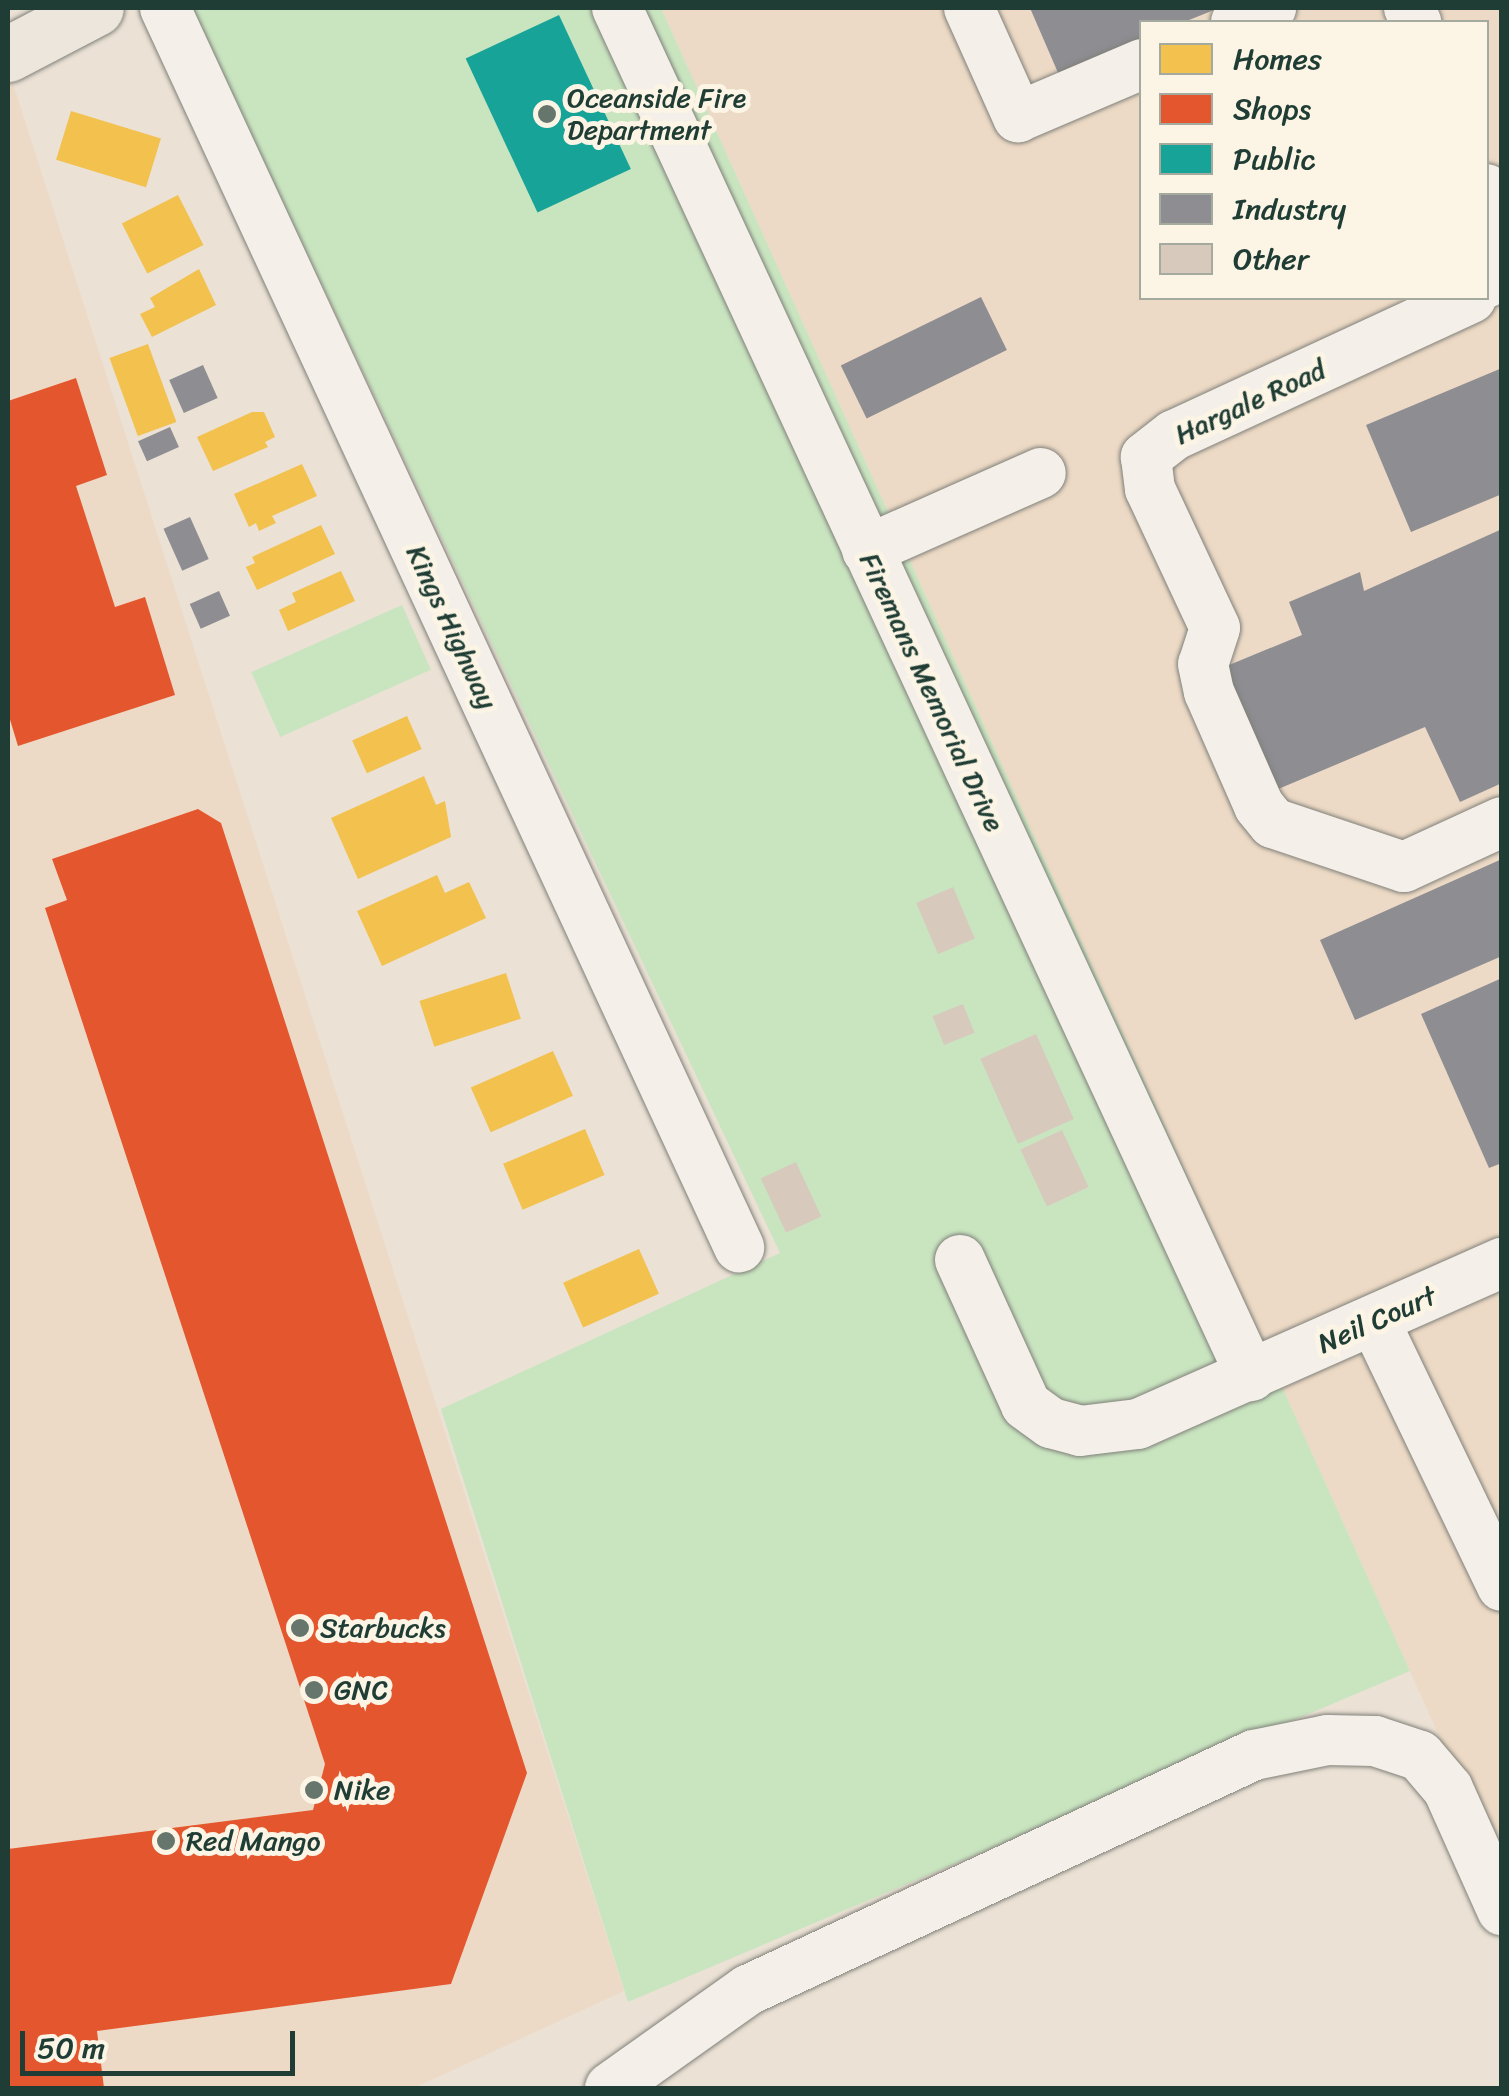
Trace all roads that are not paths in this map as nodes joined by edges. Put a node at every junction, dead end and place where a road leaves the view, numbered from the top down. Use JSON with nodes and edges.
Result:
{"nodes":[{"id":1,"x":96,"y":8,"type":"edge"},
{"id":2,"x":165,"y":8,"type":"edge"},
{"id":3,"x":617,"y":8,"type":"edge"},
{"id":4,"x":968,"y":8,"type":"edge"},
{"id":5,"x":1271,"y":8,"type":"edge"},
{"id":6,"x":1241,"y":20,"type":"edge"},
{"id":7,"x":14,"y":40,"type":"edge"},
{"id":8,"x":1139,"y":65,"type":"edge"},
{"id":9,"x":1494,"y":197,"type":"edge"},
{"id":10,"x":1489,"y":280,"type":"edge"},
{"id":11,"x":1467,"y":300,"type":"edge"},
{"id":12,"x":1040,"y":473,"type":"dead end"},
{"id":13,"x":866,"y":550,"type":"junction"},
{"id":14,"x":1502,"y":822,"type":"edge"},
{"id":15,"x":738,"y":1246,"type":"dead end"},
{"id":16,"x":960,"y":1260,"type":"dead end"},
{"id":17,"x":1498,"y":1274,"type":"edge"},
{"id":18,"x":1375,"y":1322,"type":"junction"},
{"id":19,"x":1251,"y":1376,"type":"junction"},
{"id":20,"x":1502,"y":1586,"type":"edge"},
{"id":21,"x":1502,"y":1910,"type":"edge"},
{"id":22,"x":610,"y":2088,"type":"edge"}],
"edges":[{"from":1,"to":7,"type":"main road"},
{"from":2,"to":15,"type":"street","name":"Kings Highway"},
{"from":3,"to":13,"type":"street","name":"Firemans Memorial Drive"},
{"from":4,"to":8,"type":"street"},
{"from":5,"to":6,"type":"street"},
{"from":9,"to":10,"type":"street"},
{"from":11,"to":14,"type":"street","name":"Hargale Road"},
{"from":12,"to":13,"type":"street"},
{"from":13,"to":19,"type":"street","name":"Firemans Memorial Drive"},
{"from":16,"to":19,"type":"street","name":"Neil Court"},
{"from":17,"to":18,"type":"street","name":"Neil Court"},
{"from":18,"to":19,"type":"street","name":"Neil Court"},
{"from":18,"to":20,"type":"street"},
{"from":21,"to":22,"type":"street"}]}
